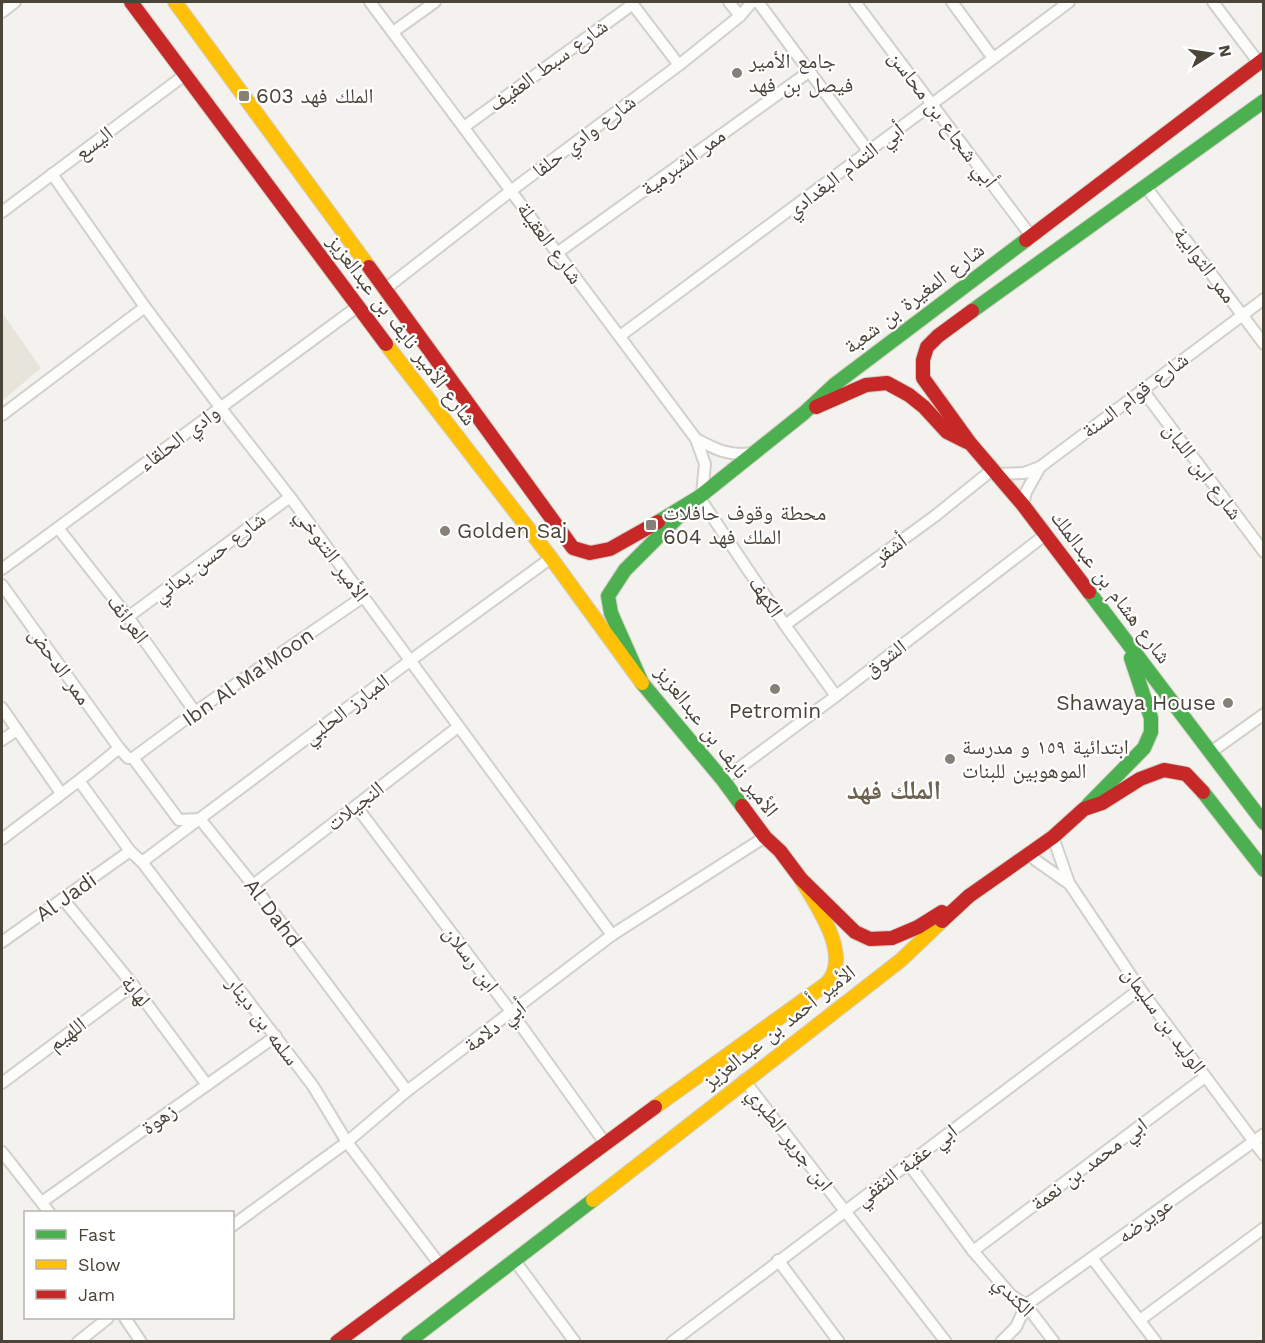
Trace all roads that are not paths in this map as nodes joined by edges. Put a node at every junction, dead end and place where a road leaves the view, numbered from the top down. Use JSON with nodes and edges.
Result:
{"nodes":[{"id":1,"x":15,"y":2,"type":"edge"},
{"id":2,"x":130,"y":2,"type":"edge"},
{"id":3,"x":370,"y":2,"type":"edge"},
{"id":4,"x":435,"y":2,"type":"edge"},
{"id":5,"x":729,"y":2,"type":"edge"},
{"id":6,"x":752,"y":2,"type":"edge"},
{"id":7,"x":758,"y":2,"type":"edge"},
{"id":8,"x":855,"y":2,"type":"edge"},
{"id":9,"x":952,"y":2,"type":"edge"},
{"id":10,"x":1069,"y":2,"type":"edge"},
{"id":11,"x":1212,"y":2,"type":"edge"},
{"id":12,"x":632,"y":3,"type":"edge"},
{"id":13,"x":183,"y":4,"type":"edge"},
{"id":14,"x":2,"y":12,"type":"edge"},
{"id":15,"x":740,"y":16,"type":"junction"},
{"id":16,"x":393,"y":32,"type":"junction"},
{"id":17,"x":993,"y":58,"type":"junction"},
{"id":18,"x":1261,"y":61,"type":"edge"},
{"id":19,"x":679,"y":65,"type":"junction"},
{"id":20,"x":810,"y":71,"type":"junction"},
{"id":21,"x":186,"y":74,"type":"junction"},
{"id":22,"x":1263,"y":101,"type":"edge"},
{"id":23,"x":932,"y":104,"type":"junction"},
{"id":24,"x":464,"y":127,"type":"junction"},
{"id":25,"x":869,"y":152,"type":"junction"},
{"id":26,"x":52,"y":174,"type":"junction"},
{"id":27,"x":1146,"y":187,"type":"junction"},
{"id":28,"x":512,"y":190,"type":"junction"},
{"id":29,"x":2,"y":212,"type":"edge"},
{"id":30,"x":1031,"y":236,"type":"junction"},
{"id":31,"x":557,"y":253,"type":"junction"},
{"id":32,"x":385,"y":289,"type":"junction"},
{"id":33,"x":1263,"y":299,"type":"edge"},
{"id":34,"x":145,"y":307,"type":"junction"},
{"id":35,"x":357,"y":307,"type":"junction"},
{"id":36,"x":1242,"y":314,"type":"junction"},
{"id":37,"x":620,"y":336,"type":"junction"},
{"id":38,"x":1263,"y":344,"type":"edge"},
{"id":39,"x":1142,"y":389,"type":"junction"},
{"id":40,"x":220,"y":407,"type":"junction"},
{"id":41,"x":804,"y":413,"type":"junction"},
{"id":42,"x":2,"y":415,"type":"edge"},
{"id":43,"x":696,"y":439,"type":"junction"},
{"id":44,"x":970,"y":443,"type":"junction"},
{"id":45,"x":752,"y":453,"type":"junction"},
{"id":46,"x":1040,"y":467,"type":"junction"},
{"id":47,"x":994,"y":472,"type":"junction"},
{"id":48,"x":290,"y":497,"type":"junction"},
{"id":49,"x":697,"y":498,"type":"junction"},
{"id":50,"x":1023,"y":505,"type":"junction"},
{"id":51,"x":58,"y":528,"type":"junction"},
{"id":52,"x":1045,"y":535,"type":"junction"},
{"id":53,"x":582,"y":552,"type":"joint"},
{"id":54,"x":1263,"y":552,"type":"edge"},
{"id":55,"x":551,"y":558,"type":"junction"},
{"id":56,"x":2,"y":569,"type":"edge"},
{"id":57,"x":2,"y":585,"type":"edge"},
{"id":58,"x":363,"y":597,"type":"junction"},
{"id":59,"x":128,"y":617,"type":"junction"},
{"id":60,"x":785,"y":625,"type":"junction"},
{"id":61,"x":1122,"y":637,"type":"junction"},
{"id":62,"x":411,"y":660,"type":"junction"},
{"id":63,"x":642,"y":682,"type":"junction"},
{"id":64,"x":836,"y":696,"type":"junction"},
{"id":65,"x":2,"y":708,"type":"edge"},
{"id":66,"x":195,"y":712,"type":"junction"},
{"id":67,"x":1263,"y":714,"type":"edge"},
{"id":68,"x":458,"y":727,"type":"junction"},
{"id":69,"x":17,"y":730,"type":"junction"},
{"id":70,"x":2,"y":740,"type":"edge"},
{"id":71,"x":119,"y":748,"type":"junction"},
{"id":72,"x":1211,"y":752,"type":"junction"},
{"id":73,"x":131,"y":758,"type":"junction"},
{"id":74,"x":723,"y":780,"type":"junction"},
{"id":75,"x":80,"y":782,"type":"junction"},
{"id":76,"x":61,"y":794,"type":"junction"},
{"id":77,"x":356,"y":806,"type":"junction"},
{"id":78,"x":1084,"y":809,"type":"junction"},
{"id":79,"x":200,"y":819,"type":"junction"},
{"id":80,"x":1263,"y":823,"type":"edge"},
{"id":81,"x":765,"y":837,"type":"junction"},
{"id":82,"x":1053,"y":837,"type":"junction"},
{"id":83,"x":2,"y":839,"type":"edge"},
{"id":84,"x":130,"y":851,"type":"junction"},
{"id":85,"x":1027,"y":854,"type":"junction"},
{"id":86,"x":142,"y":862,"type":"junction"},
{"id":87,"x":1263,"y":870,"type":"edge"},
{"id":88,"x":801,"y":879,"type":"junction"},
{"id":89,"x":1069,"y":883,"type":"junction"},
{"id":90,"x":253,"y":885,"type":"junction"},
{"id":91,"x":969,"y":896,"type":"junction"},
{"id":92,"x":63,"y":898,"type":"junction"},
{"id":93,"x":612,"y":935,"type":"junction"},
{"id":94,"x":2,"y":942,"type":"edge"},
{"id":95,"x":133,"y":985,"type":"junction"},
{"id":96,"x":1140,"y":989,"type":"junction"},
{"id":97,"x":512,"y":1013,"type":"junction"},
{"id":98,"x":276,"y":1036,"type":"junction"},
{"id":99,"x":1205,"y":1077,"type":"junction"},
{"id":100,"x":744,"y":1080,"type":"junction"},
{"id":101,"x":2,"y":1083,"type":"edge"},
{"id":102,"x":207,"y":1085,"type":"junction"},
{"id":103,"x":408,"y":1091,"type":"junction"},
{"id":104,"x":1263,"y":1134,"type":"edge"},
{"id":105,"x":1253,"y":1141,"type":"junction"},
{"id":106,"x":347,"y":1142,"type":"junction"},
{"id":107,"x":605,"y":1143,"type":"junction"},
{"id":108,"x":2,"y":1152,"type":"edge"},
{"id":109,"x":1263,"y":1155,"type":"edge"},
{"id":110,"x":908,"y":1163,"type":"junction"},
{"id":111,"x":42,"y":1202,"type":"junction"},
{"id":112,"x":845,"y":1210,"type":"junction"},
{"id":113,"x":49,"y":1211,"type":"edge"},
{"id":114,"x":234,"y":1225,"type":"edge"},
{"id":115,"x":1263,"y":1228,"type":"edge"},
{"id":116,"x":973,"y":1251,"type":"junction"},
{"id":117,"x":1092,"y":1258,"type":"junction"},
{"id":118,"x":778,"y":1260,"type":"junction"},
{"id":119,"x":515,"y":1261,"type":"junction"},
{"id":120,"x":440,"y":1265,"type":"junction"},
{"id":121,"x":1026,"y":1305,"type":"junction"},
{"id":122,"x":106,"y":1319,"type":"edge"},
{"id":123,"x":126,"y":1319,"type":"edge"},
{"id":124,"x":1140,"y":1320,"type":"junction"},
{"id":125,"x":78,"y":1341,"type":"edge"},
{"id":126,"x":141,"y":1341,"type":"edge"},
{"id":127,"x":337,"y":1341,"type":"edge"},
{"id":128,"x":408,"y":1341,"type":"edge"},
{"id":129,"x":575,"y":1341,"type":"edge"},
{"id":130,"x":672,"y":1341,"type":"edge"},
{"id":131,"x":839,"y":1341,"type":"edge"},
{"id":132,"x":946,"y":1341,"type":"edge"},
{"id":133,"x":1001,"y":1341,"type":"edge"},
{"id":134,"x":1054,"y":1341,"type":"edge"},
{"id":135,"x":1156,"y":1341,"type":"edge"}],
"edges":[{"from":1,"to":14,"type":"street"},
{"from":2,"to":21,"type":"street","name":"شارع الأمير نايف بن عبدالعزيز"},
{"from":3,"to":16,"type":"street","name":"شارع العقيلة"},
{"from":4,"to":16,"type":"street"},
{"from":5,"to":15,"type":"street"},
{"from":6,"to":15,"type":"street","name":"شارع وادي حلفا"},
{"from":7,"to":20,"type":"street"},
{"from":8,"to":23,"type":"street","name":"أبي شجاع بن محاسن"},
{"from":9,"to":17,"type":"street"},
{"from":10,"to":17,"type":"street","name":"أبي التمام البغدادي"},
{"from":11,"to":18,"type":"street"},
{"from":12,"to":19,"type":"street"},
{"from":12,"to":24,"type":"street","name":"شارع سبط العفيف"},
{"from":13,"to":32,"type":"street","name":"شارع الأمير نايف بن عبدالعزيز"},
{"from":15,"to":19,"type":"street","name":"شارع وادي حلفا"},
{"from":16,"to":24,"type":"street","name":"شارع العقيلة"},
{"from":17,"to":23,"type":"street","name":"أبي التمام البغدادي"},
{"from":18,"to":30,"type":"street","name":"شارع المغيرة بن شعبة"},
{"from":19,"to":28,"type":"street","name":"شارع وادي حلفا"},
{"from":20,"to":25,"type":"street"},
{"from":20,"to":31,"type":"street","name":"ممر الشبرمية"},
{"from":21,"to":26,"type":"street","name":"اليسع"},
{"from":21,"to":35,"type":"street","name":"شارع الأمير نايف بن عبدالعزيز"},
{"from":22,"to":27,"type":"street"},
{"from":23,"to":25,"type":"street","name":"أبي التمام البغدادي"},
{"from":23,"to":30,"type":"street","name":"أبي شجاع بن محاسن"},
{"from":24,"to":28,"type":"street","name":"شارع العقيلة"},
{"from":25,"to":37,"type":"street","name":"أبي التمام البغدادي"},
{"from":26,"to":29,"type":"street","name":"اليسع"},
{"from":26,"to":34,"type":"street","name":"الأمير التنوخي"},
{"from":27,"to":36,"type":"street","name":"ممر الثوابية"},
{"from":27,"to":44,"type":"street","name":"شارع هشام بن عبدالملك"},
{"from":28,"to":31,"type":"street","name":"شارع العقيلة"},
{"from":28,"to":32,"type":"street","name":"شارع وادي حلفا"},
{"from":30,"to":41,"type":"street","name":"شارع المغيرة بن شعبة"},
{"from":31,"to":37,"type":"street","name":"شارع العقيلة"},
{"from":32,"to":53,"type":"street","name":"شارع الأمير نايف بن عبدالعزيز"},
{"from":33,"to":36,"type":"street","name":"شارع قوام السنة"},
{"from":34,"to":40,"type":"street","name":"الأمير التنوخي"},
{"from":34,"to":42,"type":"street"},
{"from":35,"to":40,"type":"street","name":"وادي الحلقاء"},
{"from":35,"to":55,"type":"street","name":"شارع الأمير نايف بن عبدالعزيز"},
{"from":36,"to":38,"type":"street","name":"ممر الثوابية"},
{"from":36,"to":39,"type":"street","name":"شارع قوام السنة"},
{"from":37,"to":43,"type":"street","name":"شارع العقيلة"},
{"from":39,"to":46,"type":"street","name":"شارع قوام السنة"},
{"from":39,"to":54,"type":"street","name":"شارع ابن اللبان"},
{"from":40,"to":48,"type":"street","name":"الأمير التنوخي"},
{"from":40,"to":51,"type":"street","name":"وادي الحلقاء"},
{"from":41,"to":44,"type":"street"},
{"from":41,"to":45,"type":"street","name":"شارع المغيرة بن شعبة"},
{"from":43,"to":45,"type":"street"},
{"from":43,"to":49,"type":"street","name":"شارع العقيلة"},
{"from":44,"to":47,"type":"street","name":"شارع هشام بن عبدالملك"},
{"from":45,"to":49,"type":"street","name":"شارع المغيرة بن شعبة"},
{"from":46,"to":47,"type":"street"},
{"from":46,"to":50,"type":"street","name":"شارع قوام السنة"},
{"from":47,"to":50,"type":"street","name":"شارع هشام بن عبدالملك"},
{"from":47,"to":60,"type":"street","name":"أشقر"},
{"from":48,"to":58,"type":"street","name":"الأمير التنوخي"},
{"from":48,"to":59,"type":"street","name":"شارع حسن يماني"},
{"from":49,"to":53,"type":"street","name":"شارع المغيرة بن شعبة"},
{"from":49,"to":60,"type":"street","name":"الكهف"},
{"from":49,"to":63,"type":"street","name":"الأمير نايف بن عبدالعزيز"},
{"from":50,"to":52,"type":"street","name":"شارع هشام بن عبدالملك"},
{"from":51,"to":56,"type":"street","name":"وادي الحلقاء"},
{"from":51,"to":59,"type":"street","name":"العرائف"},
{"from":52,"to":61,"type":"street","name":"شارع هشام بن عبدالملك"},
{"from":52,"to":64,"type":"street","name":"الشوق"},
{"from":55,"to":62,"type":"street","name":"المبارز الحلبي"},
{"from":55,"to":63,"type":"street","name":"شارع الأمير نايف بن عبدالعزيز"},
{"from":57,"to":71,"type":"street","name":"ممر الدحض"},
{"from":58,"to":62,"type":"street","name":"الأمير التنوخي"},
{"from":58,"to":66,"type":"street","name":"Ibn Al Ma'Moon"},
{"from":59,"to":66,"type":"street","name":"العرائف"},
{"from":60,"to":64,"type":"street","name":"الكهف"},
{"from":61,"to":72,"type":"street","name":"شارع هشام بن عبدالملك"},
{"from":61,"to":78,"type":"street"},
{"from":62,"to":68,"type":"street","name":"الأمير التنوخي"},
{"from":62,"to":79,"type":"street","name":"المبارز الحلبي"},
{"from":63,"to":74,"type":"street","name":"الأمير نايف بن عبدالعزيز"},
{"from":64,"to":74,"type":"street","name":"الشوق"},
{"from":65,"to":69,"type":"street"},
{"from":66,"to":73,"type":"street","name":"Ibn Al Ma'Moon"},
{"from":67,"to":72,"type":"street"},
{"from":68,"to":77,"type":"street","name":"النجيلات"},
{"from":68,"to":93,"type":"street","name":"الأمير التنوخي"},
{"from":69,"to":70,"type":"street"},
{"from":69,"to":76,"type":"street"},
{"from":71,"to":73,"type":"street"},
{"from":71,"to":75,"type":"street"},
{"from":72,"to":80,"type":"street","name":"شارع هشام بن عبدالملك"},
{"from":73,"to":79,"type":"street"},
{"from":74,"to":81,"type":"street","name":"الأمير نايف بن عبدالعزيز"},
{"from":75,"to":76,"type":"street"},
{"from":75,"to":84,"type":"street","name":"سلمه بن دينار"},
{"from":76,"to":83,"type":"street"},
{"from":77,"to":90,"type":"street","name":"النجيلات"},
{"from":77,"to":97,"type":"street","name":"ابن رسلان"},
{"from":78,"to":82,"type":"street","name":"الأمير أحمد بن عبدالعزيز"},
{"from":78,"to":87,"type":"street","name":"الأمير أحمد بن عبدالعزيز"},
{"from":79,"to":86,"type":"street","name":"المبارز الحلبي"},
{"from":79,"to":90,"type":"street","name":"Al Dahd"},
{"from":81,"to":88,"type":"street","name":"الأمير نايف بن عبدالعزيز"},
{"from":81,"to":93,"type":"street","name":"أبي دلامة"},
{"from":82,"to":85,"type":"street","name":"الأمير أحمد بن عبدالعزيز"},
{"from":82,"to":89,"type":"street","name":"الوليد بن سليمان"},
{"from":84,"to":86,"type":"street","name":"سلمه بن دينار"},
{"from":84,"to":92,"type":"street","name":"Al Jadi"},
{"from":85,"to":89,"type":"street","name":"الوليد بن سليمان"},
{"from":85,"to":91,"type":"street","name":"الأمير أحمد بن عبدالعزيز"},
{"from":86,"to":98,"type":"street","name":"سلمه بن دينار"},
{"from":88,"to":91,"type":"street","name":"الأمير نايف بن عبدالعزيز"},
{"from":88,"to":107,"type":"street","name":"الأمير أحمد بن عبدالعزيز"},
{"from":89,"to":96,"type":"street","name":"الوليد بن سليمان"},
{"from":90,"to":103,"type":"street","name":"Al Dahd"},
{"from":91,"to":100,"type":"street","name":"الأمير أحمد بن عبدالعزيز"},
{"from":92,"to":94,"type":"street","name":"Al Jadi"},
{"from":92,"to":95,"type":"street","name":"لهابة"},
{"from":93,"to":97,"type":"street","name":"أبي دلامة"},
{"from":95,"to":101,"type":"street","name":"اللهيم"},
{"from":95,"to":102,"type":"street","name":"لهابة"},
{"from":96,"to":99,"type":"street","name":"الوليد بن سليمان"},
{"from":96,"to":110,"type":"street","name":"ابي عقبة الثقفي"},
{"from":97,"to":103,"type":"street","name":"أبي دلامة"},
{"from":97,"to":107,"type":"street","name":"ابن رسلان"},
{"from":98,"to":102,"type":"street","name":"زهوة"},
{"from":98,"to":106,"type":"street","name":"سلمه بن دينار"},
{"from":99,"to":105,"type":"street","name":"الوليد بن سليمان"},
{"from":99,"to":116,"type":"street","name":"ابي محمد بن نعمة"},
{"from":100,"to":112,"type":"street","name":"ابن جرير الطبري"},
{"from":100,"to":119,"type":"street","name":"الأمير أحمد بن عبدالعزيز"},
{"from":102,"to":111,"type":"street","name":"زهوة"},
{"from":103,"to":106,"type":"street","name":"أبي دلامة"},
{"from":104,"to":105,"type":"street","name":"عويرضه"},
{"from":105,"to":109,"type":"street","name":"الوليد بن سليمان"},
{"from":105,"to":117,"type":"street","name":"عويرضه"},
{"from":106,"to":114,"type":"street","name":"أبي دلامة"},
{"from":106,"to":120,"type":"street","name":"سلمه بن دينار"},
{"from":107,"to":120,"type":"street","name":"الأمير أحمد بن عبدالعزيز"},
{"from":108,"to":111,"type":"street"},
{"from":110,"to":112,"type":"street","name":"ابي عقبة الثقفي"},
{"from":110,"to":116,"type":"street","name":"الكندي"},
{"from":111,"to":113,"type":"street"},
{"from":112,"to":118,"type":"street","name":"ابي عقبة الثقفي"},
{"from":112,"to":132,"type":"street","name":"ابن جرير الطبري"},
{"from":115,"to":124,"type":"street"},
{"from":116,"to":121,"type":"street","name":"الكندي"},
{"from":117,"to":121,"type":"street","name":"عويرضه"},
{"from":117,"to":124,"type":"street"},
{"from":118,"to":130,"type":"street","name":"ابي عقبة الثقفي"},
{"from":118,"to":131,"type":"street"},
{"from":119,"to":128,"type":"street","name":"الأمير أحمد بن عبدالعزيز"},
{"from":119,"to":129,"type":"street"},
{"from":120,"to":127,"type":"street","name":"الأمير أحمد بن عبدالعزيز"},
{"from":121,"to":133,"type":"street"},
{"from":121,"to":134,"type":"street","name":"الكندي"},
{"from":122,"to":125,"type":"street"},
{"from":123,"to":126,"type":"street"},
{"from":124,"to":135,"type":"street"}]}
